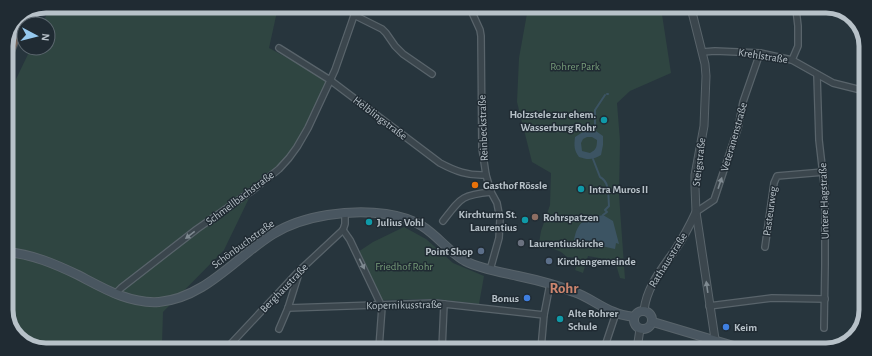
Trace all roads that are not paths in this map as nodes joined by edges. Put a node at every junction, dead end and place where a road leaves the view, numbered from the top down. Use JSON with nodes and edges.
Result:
{"nodes":[{"id":1,"x":472,"y":13,"type":"edge"},
{"id":2,"x":692,"y":13,"type":"edge"},
{"id":3,"x":796,"y":13,"type":"edge"},
{"id":4,"x":354,"y":15,"type":"joint"},
{"id":5,"x":20,"y":26,"type":"edge"},
{"id":6,"x":13,"y":41,"type":"edge"},
{"id":7,"x":279,"y":48,"type":"dead end"},
{"id":8,"x":702,"y":52,"type":"junction"},
{"id":9,"x":760,"y":54,"type":"junction"},
{"id":10,"x":792,"y":60,"type":"junction"},
{"id":11,"x":432,"y":74,"type":"dead end"},
{"id":12,"x":816,"y":75,"type":"junction"},
{"id":13,"x":330,"y":80,"type":"junction"},
{"id":14,"x":859,"y":90,"type":"edge"},
{"id":15,"x":824,"y":172,"type":"junction"},
{"id":16,"x":486,"y":174,"type":"junction"},
{"id":17,"x":491,"y":192,"type":"junction"},
{"id":18,"x":696,"y":212,"type":"junction"},
{"id":19,"x":345,"y":214,"type":"junction"},
{"id":20,"x":442,"y":221,"type":"dead end"},
{"id":21,"x":688,"y":228,"type":"junction"},
{"id":22,"x":343,"y":230,"type":"junction"},
{"id":23,"x":700,"y":230,"type":"junction"},
{"id":24,"x":765,"y":247,"type":"dead end"},
{"id":25,"x":13,"y":253,"type":"edge"},
{"id":26,"x":490,"y":270,"type":"junction"},
{"id":27,"x":299,"y":271,"type":"junction"},
{"id":28,"x":550,"y":284,"type":"junction"},
{"id":29,"x":115,"y":294,"type":"junction"},
{"id":30,"x":825,"y":298,"type":"junction"},
{"id":31,"x":381,"y":304,"type":"junction"},
{"id":32,"x":444,"y":304,"type":"junction"},
{"id":33,"x":710,"y":306,"type":"junction"},
{"id":34,"x":288,"y":308,"type":"junction"},
{"id":35,"x":644,"y":310,"type":"junction"},
{"id":36,"x":616,"y":313,"type":"junction"},
{"id":37,"x":544,"y":315,"type":"junction"},
{"id":38,"x":630,"y":316,"type":"junction"},
{"id":39,"x":653,"y":322,"type":"junction"},
{"id":40,"x":824,"y":328,"type":"dead end"},
{"id":41,"x":279,"y":329,"type":"dead end"},
{"id":42,"x":640,"y":329,"type":"junction"},
{"id":43,"x":715,"y":339,"type":"junction"},
{"id":44,"x":233,"y":343,"type":"edge"},
{"id":45,"x":379,"y":343,"type":"edge"},
{"id":46,"x":442,"y":343,"type":"edge"},
{"id":47,"x":542,"y":343,"type":"edge"},
{"id":48,"x":604,"y":343,"type":"edge"},
{"id":49,"x":639,"y":343,"type":"edge"},
{"id":50,"x":727,"y":343,"type":"edge"}],
"edges":[{"from":1,"to":16,"type":"street","name":"Reinbeckstraße"},
{"from":2,"to":8,"type":"street","name":"Steigstraße"},
{"from":3,"to":10,"type":"street"},
{"from":4,"to":11,"type":"street"},
{"from":4,"to":13,"type":"street","name":"Schmellbachstraße"},
{"from":5,"to":6,"type":"highway"},
{"from":7,"to":13,"type":"street","name":"Helblingstraße"},
{"from":8,"to":9,"type":"street","name":"Krehlstraße"},
{"from":8,"to":18,"type":"street","name":"Steigstraße"},
{"from":9,"to":10,"type":"street","name":"Krehlstraße"},
{"from":18,"to":9,"type":"street","name":"Veteranenstraße","one_way":true},
{"from":10,"to":12,"type":"street","name":"Krehlstraße"},
{"from":12,"to":14,"type":"street","name":"Krehlstraße"},
{"from":12,"to":15,"type":"street","name":"Untere Hagstraße"},
{"from":13,"to":16,"type":"street","name":"Helblingstraße"},
{"from":13,"to":29,"type":"street","name":"Schmellbachstraße","one_way":true},
{"from":15,"to":24,"type":"street","name":"Pasteurweg"},
{"from":15,"to":30,"type":"street","name":"Untere Hagstraße"},
{"from":16,"to":17,"type":"street","name":"Reinbeckstraße"},
{"from":17,"to":20,"type":"street"},
{"from":17,"to":26,"type":"street","name":"Reinbeckstraße"},
{"from":18,"to":21,"type":"street","name":"Rathausstraße"},
{"from":18,"to":23,"type":"street","name":"Steigstraße"},
{"from":19,"to":22,"type":"street"},
{"from":19,"to":26,"type":"main road","name":"Schönbuchstraße"},
{"from":19,"to":29,"type":"main road","name":"Schönbuchstraße"},
{"from":21,"to":23,"type":"street"},
{"from":21,"to":35,"type":"street","name":"Rathausstraße"},
{"from":22,"to":27,"type":"street","name":"Berghaustraße"},
{"from":22,"to":31,"type":"street","one_way":true},
{"from":33,"to":23,"type":"street","name":"Steigstraße","one_way":true},
{"from":25,"to":29,"type":"main road","name":"Schönbuchstraße"},
{"from":26,"to":28,"type":"main road","name":"Schönbuchstraße"},
{"from":27,"to":34,"type":"street"},
{"from":27,"to":44,"type":"street","name":"Berghaustraße"},
{"from":28,"to":36,"type":"main road","name":"Schönbuchstraße"},
{"from":28,"to":37,"type":"street"},
{"from":30,"to":33,"type":"street"},
{"from":30,"to":40,"type":"street","name":"Untere Hagstraße"},
{"from":31,"to":32,"type":"street","name":"Kopernikusstraße"},
{"from":31,"to":34,"type":"street","name":"Kopernikusstraße"},
{"from":31,"to":45,"type":"street"},
{"from":32,"to":37,"type":"street","name":"Kopernikusstraße"},
{"from":32,"to":46,"type":"street"},
{"from":33,"to":43,"type":"street","name":"Steigstraße"},
{"from":34,"to":41,"type":"street"},
{"from":35,"to":38,"type":"main road"},
{"from":35,"to":39,"type":"main road"},
{"from":36,"to":38,"type":"main road","name":"Schönbuchstraße"},
{"from":36,"to":48,"type":"street"},
{"from":37,"to":47,"type":"street"},
{"from":38,"to":42,"type":"main road"},
{"from":39,"to":42,"type":"main road"},
{"from":39,"to":43,"type":"main road"},
{"from":42,"to":49,"type":"street"},
{"from":43,"to":50,"type":"main road"}]}
